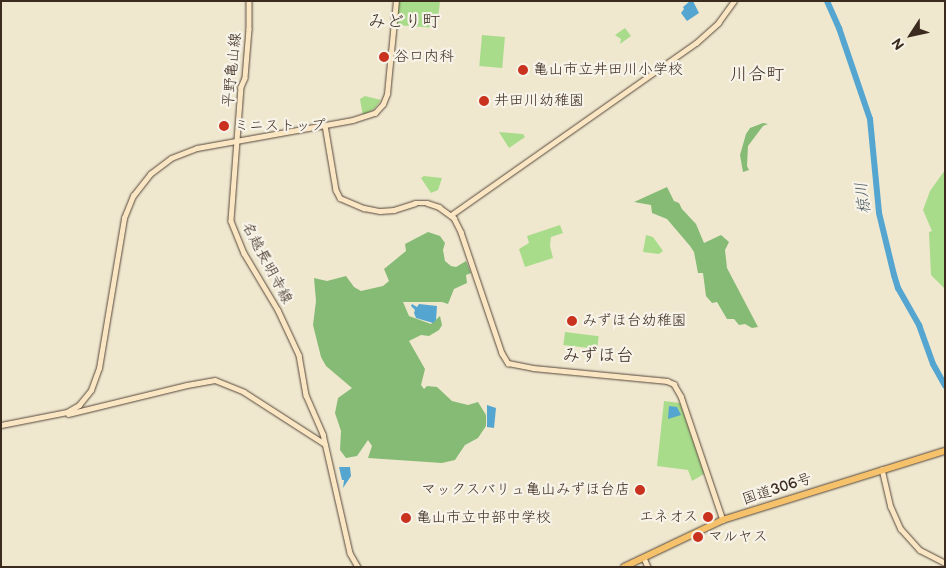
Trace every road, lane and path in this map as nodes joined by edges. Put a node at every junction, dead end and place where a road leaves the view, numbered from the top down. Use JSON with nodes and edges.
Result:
{"nodes":[{"id":1,"x":249,"y":1,"type":"edge"},
{"id":2,"x":396,"y":1,"type":"edge"},
{"id":3,"x":734,"y":1,"type":"edge"},
{"id":4,"x":325,"y":125,"type":"junction"},
{"id":5,"x":238,"y":140,"type":"junction"},
{"id":6,"x":451,"y":216,"type":"junction"},
{"id":7,"x":47,"y":416,"type":"junction"},
{"id":8,"x":1,"y":425,"type":"edge"},
{"id":9,"x":325,"y":444,"type":"junction"},
{"id":10,"x":945,"y":451,"type":"edge"},
{"id":11,"x":882,"y":469,"type":"junction"},
{"id":12,"x":722,"y":520,"type":"junction"},
{"id":13,"x":644,"y":558,"type":"junction"},
{"id":14,"x":945,"y":563,"type":"edge"},
{"id":15,"x":358,"y":567,"type":"edge"},
{"id":16,"x":624,"y":567,"type":"edge"},
{"id":17,"x":648,"y":567,"type":"edge"}],
"edges":[{"from":1,"to":5,"type":"street","name":"平野亀山線"},
{"from":2,"to":4,"type":"street"},
{"from":3,"to":6,"type":"street"},
{"from":4,"to":5,"type":"street"},
{"from":4,"to":6,"type":"street"},
{"from":5,"to":7,"type":"street"},
{"from":5,"to":9,"type":"street","name":"名越長明寺線"},
{"from":6,"to":12,"type":"street"},
{"from":7,"to":8,"type":"street"},
{"from":7,"to":9,"type":"street"},
{"from":9,"to":15,"type":"street","name":"名越長明寺線"},
{"from":10,"to":11,"type":"highway","name":"国道306号"},
{"from":11,"to":12,"type":"highway","name":"国道306号"},
{"from":11,"to":14,"type":"street"},
{"from":12,"to":13,"type":"highway","name":"国道306号"},
{"from":13,"to":16,"type":"highway","name":"国道306号"},
{"from":13,"to":17,"type":"street"}]}
